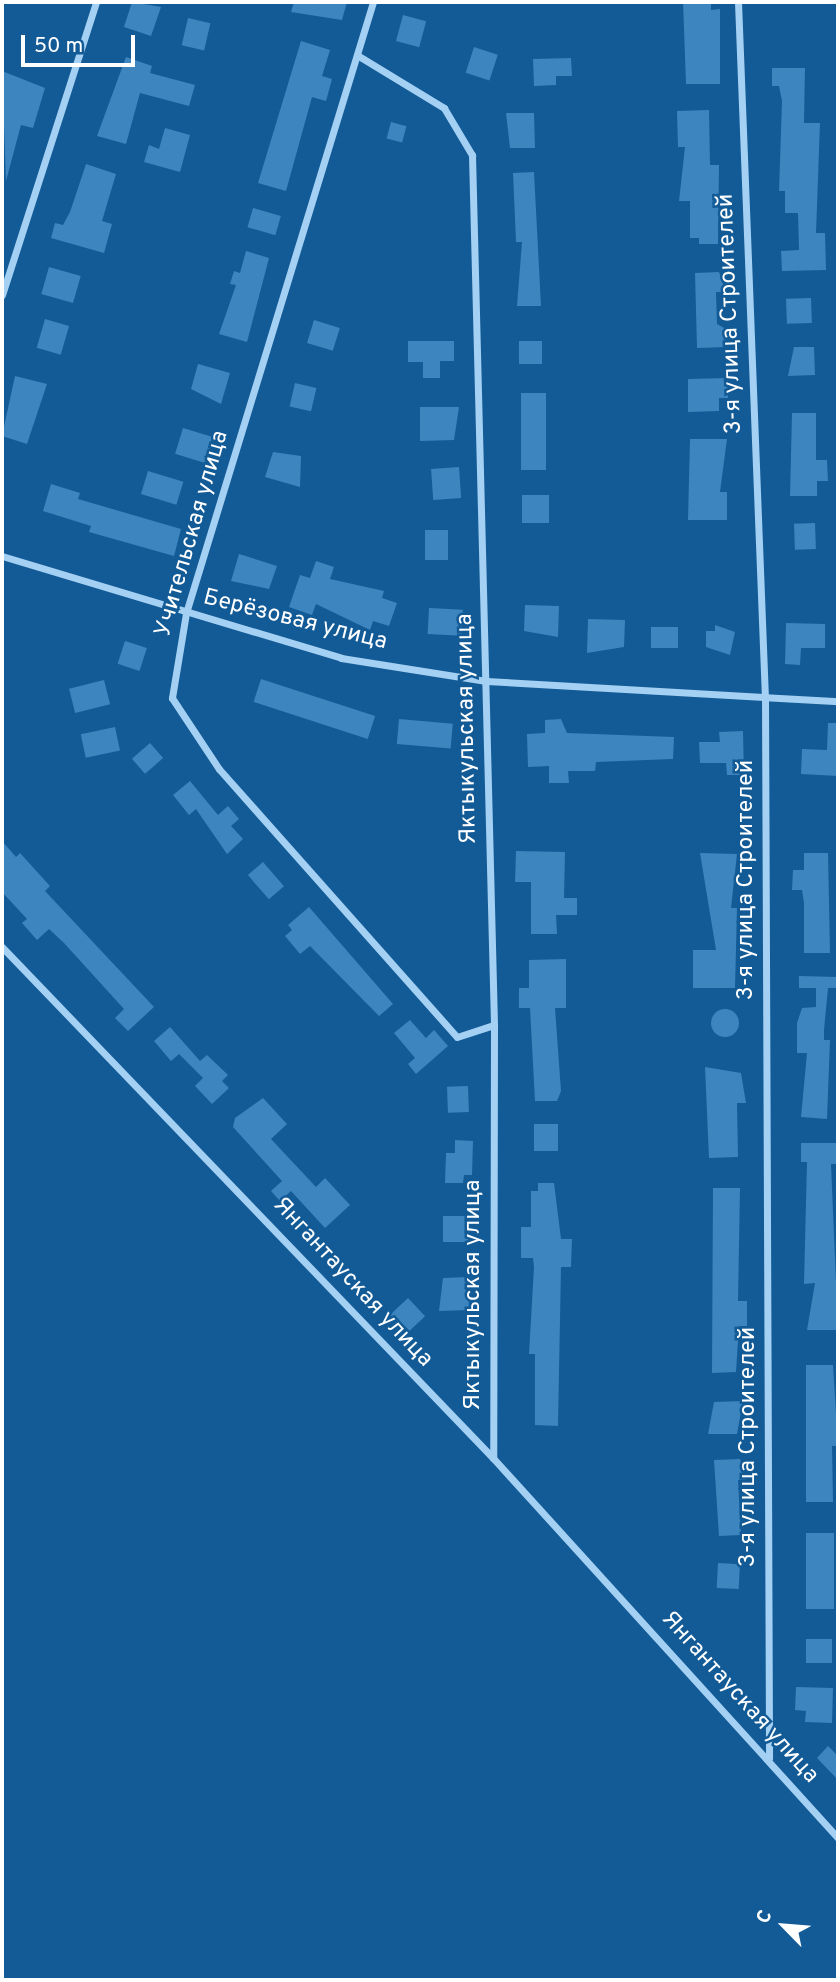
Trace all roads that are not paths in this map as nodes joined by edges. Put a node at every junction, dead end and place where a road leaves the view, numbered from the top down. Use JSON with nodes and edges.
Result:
{"nodes":[{"id":1,"x":96,"y":2,"type":"edge"},
{"id":2,"x":373,"y":2,"type":"edge"},
{"id":3,"x":738,"y":2,"type":"edge"},
{"id":4,"x":357,"y":55,"type":"junction"},
{"id":5,"x":2,"y":295,"type":"edge"},
{"id":6,"x":2,"y":556,"type":"edge"},
{"id":7,"x":186,"y":613,"type":"junction"},
{"id":8,"x":486,"y":681,"type":"junction"},
{"id":9,"x":765,"y":697,"type":"junction"},
{"id":10,"x":838,"y":701,"type":"edge"},
{"id":11,"x":2,"y":947,"type":"edge"},
{"id":12,"x":494,"y":1024,"type":"junction"},
{"id":13,"x":493,"y":1458,"type":"junction"},
{"id":14,"x":769,"y":1758,"type":"junction"},
{"id":15,"x":838,"y":1838,"type":"edge"}],
"edges":[{"from":1,"to":5,"type":"street"},
{"from":2,"to":4,"type":"street","name":"Учительская улица"},
{"from":3,"to":9,"type":"street","name":"3-я улица Строителей"},
{"from":4,"to":7,"type":"street","name":"Учительская улица"},
{"from":4,"to":8,"type":"street","name":"Яктыкульская улица"},
{"from":6,"to":7,"type":"street","name":"Берёзовая улица"},
{"from":7,"to":8,"type":"street","name":"Берёзовая улица"},
{"from":7,"to":12,"type":"street","name":"Учительская улица"},
{"from":8,"to":9,"type":"street","name":"Берёзовая улица"},
{"from":8,"to":12,"type":"street","name":"Яктыкульская улица"},
{"from":9,"to":10,"type":"street","name":"Берёзовая улица"},
{"from":9,"to":14,"type":"street","name":"3-я улица Строителей"},
{"from":11,"to":13,"type":"street","name":"Янгантауская улица"},
{"from":12,"to":13,"type":"street","name":"Яктыкульская улица"},
{"from":13,"to":14,"type":"street","name":"Янгантауская улица"},
{"from":14,"to":15,"type":"street","name":"Янгантауская улица"}]}
